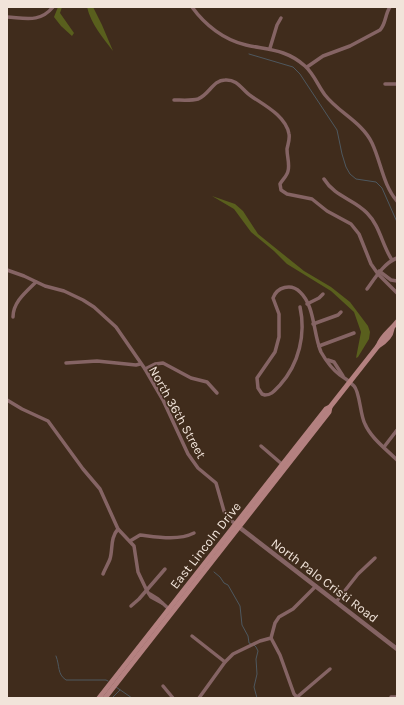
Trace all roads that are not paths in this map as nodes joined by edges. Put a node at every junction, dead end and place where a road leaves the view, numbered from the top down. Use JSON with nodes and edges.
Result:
{"nodes":[{"id":1,"x":53,"y":7,"type":"edge"},
{"id":2,"x":192,"y":7,"type":"edge"},
{"id":3,"x":390,"y":7,"type":"edge"},
{"id":4,"x":7,"y":17,"type":"edge"},
{"id":5,"x":281,"y":18,"type":"dead end"},
{"id":6,"x":270,"y":48,"type":"junction"},
{"id":7,"x":307,"y":67,"type":"junction"},
{"id":8,"x":385,"y":84,"type":"dead end"},
{"id":9,"x":397,"y":84,"type":"edge"},
{"id":10,"x":174,"y":100,"type":"dead end"},
{"id":11,"x":324,"y":179,"type":"dead end"},
{"id":12,"x":397,"y":201,"type":"edge"},
{"id":13,"x":397,"y":258,"type":"edge"},
{"id":14,"x":392,"y":260,"type":"junction"},
{"id":15,"x":7,"y":270,"type":"edge"},
{"id":16,"x":379,"y":273,"type":"junction"},
{"id":17,"x":397,"y":281,"type":"edge"},
{"id":18,"x":36,"y":282,"type":"junction"},
{"id":19,"x":367,"y":289,"type":"dead end"},
{"id":20,"x":397,"y":293,"type":"edge"},
{"id":21,"x":322,"y":294,"type":"dead end"},
{"id":22,"x":307,"y":304,"type":"junction"},
{"id":23,"x":300,"y":307,"type":"dead end"},
{"id":24,"x":341,"y":312,"type":"dead end"},
{"id":25,"x":311,"y":315,"type":"junction"},
{"id":26,"x":302,"y":316,"type":"junction"},
{"id":27,"x":13,"y":317,"type":"dead end"},
{"id":28,"x":397,"y":322,"type":"edge"},
{"id":29,"x":313,"y":324,"type":"junction"},
{"id":30,"x":354,"y":333,"type":"dead end"},
{"id":31,"x":319,"y":346,"type":"junction"},
{"id":32,"x":330,"y":360,"type":"junction"},
{"id":33,"x":66,"y":363,"type":"dead end"},
{"id":34,"x":140,"y":364,"type":"junction"},
{"id":35,"x":144,"y":369,"type":"junction"},
{"id":36,"x":346,"y":379,"type":"junction"},
{"id":37,"x":217,"y":393,"type":"dead end"},
{"id":38,"x":7,"y":400,"type":"edge"},
{"id":39,"x":397,"y":430,"type":"edge"},
{"id":40,"x":260,"y":446,"type":"dead end"},
{"id":41,"x":384,"y":447,"type":"junction"},
{"id":42,"x":397,"y":460,"type":"edge"},
{"id":43,"x":284,"y":466,"type":"junction"},
{"id":44,"x":237,"y":525,"type":"junction"},
{"id":45,"x":118,"y":529,"type":"junction"},
{"id":46,"x":194,"y":532,"type":"dead end"},
{"id":47,"x":130,"y":541,"type":"junction"},
{"id":48,"x":375,"y":558,"type":"dead end"},
{"id":49,"x":165,"y":569,"type":"dead end"},
{"id":50,"x":103,"y":574,"type":"dead end"},
{"id":51,"x":316,"y":586,"type":"junction"},
{"id":52,"x":148,"y":592,"type":"junction"},
{"id":53,"x":336,"y":602,"type":"junction"},
{"id":54,"x":130,"y":606,"type":"dead end"},
{"id":55,"x":170,"y":611,"type":"junction"},
{"id":56,"x":192,"y":636,"type":"dead end"},
{"id":57,"x":271,"y":638,"type":"junction"},
{"id":58,"x":397,"y":649,"type":"edge"},
{"id":59,"x":225,"y":662,"type":"junction"},
{"id":60,"x":330,"y":669,"type":"dead end"},
{"id":61,"x":162,"y":686,"type":"dead end"},
{"id":62,"x":109,"y":689,"type":"junction"},
{"id":63,"x":391,"y":697,"type":"dead end"},
{"id":64,"x":397,"y":697,"type":"edge"},
{"id":65,"x":99,"y":698,"type":"edge"},
{"id":66,"x":105,"y":698,"type":"edge"},
{"id":67,"x":173,"y":698,"type":"edge"},
{"id":68,"x":199,"y":698,"type":"edge"},
{"id":69,"x":296,"y":698,"type":"edge"}],
"edges":[{"from":1,"to":4,"type":"street"},
{"from":2,"to":6,"type":"street"},
{"from":3,"to":7,"type":"street"},
{"from":5,"to":6,"type":"street"},
{"from":6,"to":7,"type":"street"},
{"from":7,"to":12,"type":"street"},
{"from":8,"to":9,"type":"street"},
{"from":10,"to":16,"type":"street"},
{"from":11,"to":14,"type":"street"},
{"from":13,"to":14,"type":"street"},
{"from":14,"to":16,"type":"street"},
{"from":15,"to":18,"type":"street","name":"North 36th Street"},
{"from":16,"to":17,"type":"street"},
{"from":16,"to":19,"type":"street"},
{"from":16,"to":20,"type":"street"},
{"from":18,"to":27,"type":"street"},
{"from":18,"to":34,"type":"street","name":"North 36th Street"},
{"from":21,"to":22,"type":"street"},
{"from":22,"to":25,"type":"street"},
{"from":22,"to":26,"type":"street"},
{"from":23,"to":26,"type":"street"},
{"from":24,"to":29,"type":"street"},
{"from":25,"to":26,"type":"street"},
{"from":25,"to":29,"type":"street"},
{"from":28,"to":36,"type":"main road","name":"East Lincoln Drive"},
{"from":29,"to":31,"type":"street"},
{"from":30,"to":31,"type":"street"},
{"from":31,"to":32,"type":"street"},
{"from":32,"to":36,"type":"street"},
{"from":32,"to":36,"type":"street"},
{"from":33,"to":34,"type":"street"},
{"from":34,"to":35,"type":"street","name":"North 36th Street"},
{"from":35,"to":37,"type":"street"},
{"from":35,"to":44,"type":"street","name":"North 36th Street"},
{"from":36,"to":41,"type":"street"},
{"from":36,"to":43,"type":"main road","name":"East Lincoln Drive"},
{"from":38,"to":45,"type":"street"},
{"from":39,"to":41,"type":"street"},
{"from":40,"to":43,"type":"street"},
{"from":41,"to":42,"type":"street"},
{"from":43,"to":44,"type":"main road","name":"East Lincoln Drive"},
{"from":44,"to":51,"type":"street","name":"North Palo Cristi Road"},
{"from":44,"to":55,"type":"main road","name":"East Lincoln Drive"},
{"from":45,"to":47,"type":"street"},
{"from":45,"to":50,"type":"street"},
{"from":46,"to":47,"type":"street"},
{"from":47,"to":52,"type":"street"},
{"from":48,"to":53,"type":"street"},
{"from":49,"to":52,"type":"street"},
{"from":51,"to":53,"type":"street","name":"North Palo Cristi Road"},
{"from":51,"to":57,"type":"street"},
{"from":52,"to":54,"type":"street"},
{"from":52,"to":55,"type":"street"},
{"from":53,"to":58,"type":"street","name":"North Palo Cristi Road"},
{"from":55,"to":62,"type":"main road","name":"East Lincoln Drive"},
{"from":56,"to":59,"type":"street"},
{"from":57,"to":59,"type":"street"},
{"from":57,"to":69,"type":"street"},
{"from":59,"to":68,"type":"street"},
{"from":60,"to":69,"type":"street"},
{"from":61,"to":67,"type":"street"},
{"from":62,"to":65,"type":"main road","name":"East Lincoln Drive"},
{"from":62,"to":66,"type":"main road","name":"East Lincoln Drive"},
{"from":63,"to":64,"type":"street"}]}
